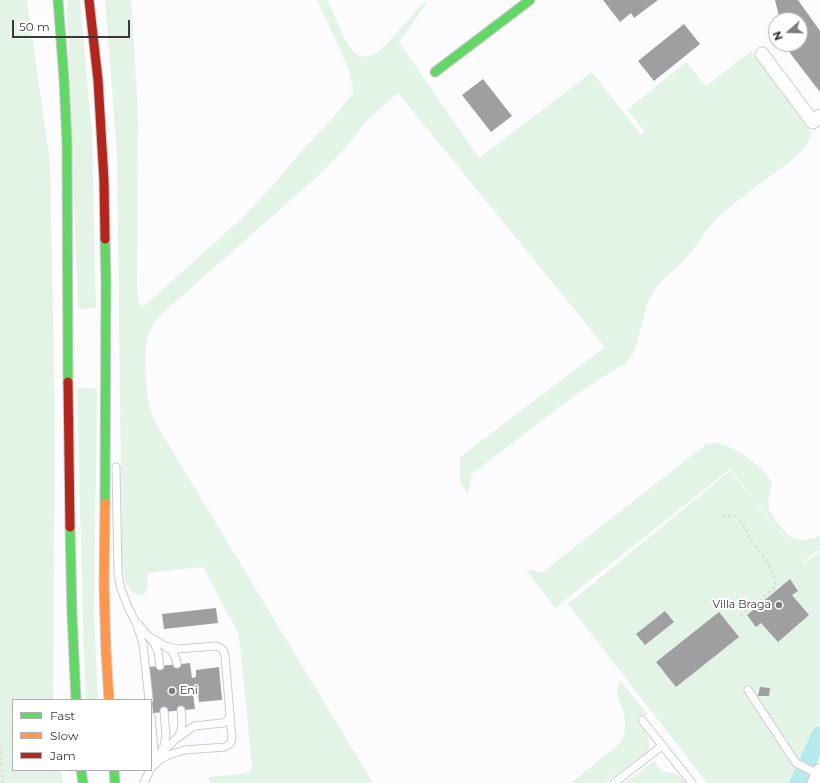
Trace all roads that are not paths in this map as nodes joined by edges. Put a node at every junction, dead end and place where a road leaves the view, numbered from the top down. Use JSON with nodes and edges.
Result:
{"nodes":[{"id":1,"x":58,"y":0,"type":"edge"},
{"id":2,"x":90,"y":0,"type":"edge"},
{"id":3,"x":530,"y":0,"type":"edge"},
{"id":4,"x":53,"y":46,"type":"dead end"},
{"id":5,"x":762,"y":54,"type":"dead end"},
{"id":6,"x":435,"y":72,"type":"dead end"},
{"id":7,"x":66,"y":112,"type":"junction"},
{"id":8,"x":820,"y":116,"type":"edge"},
{"id":9,"x":106,"y":306,"type":"junction"},
{"id":10,"x":113,"y":370,"type":"dead end"},
{"id":11,"x":115,"y":456,"type":"dead end"},
{"id":12,"x":132,"y":615,"type":"junction"},
{"id":13,"x":149,"y":636,"type":"junction"},
{"id":14,"x":165,"y":646,"type":"junction"},
{"id":15,"x":177,"y":664,"type":"dead end"},
{"id":16,"x":160,"y":666,"type":"dead end"},
{"id":17,"x":748,"y":690,"type":"dead end"},
{"id":18,"x":76,"y":699,"type":"edge"},
{"id":19,"x":109,"y":699,"type":"edge"},
{"id":20,"x":149,"y":699,"type":"edge"},
{"id":21,"x":181,"y":710,"type":"dead end"},
{"id":22,"x":164,"y":712,"type":"dead end"},
{"id":23,"x":230,"y":712,"type":"junction"},
{"id":24,"x":642,"y":720,"type":"dead end"},
{"id":25,"x":152,"y":728,"type":"edge"},
{"id":26,"x":174,"y":741,"type":"junction"},
{"id":27,"x":662,"y":746,"type":"junction"},
{"id":28,"x":160,"y":754,"type":"junction"},
{"id":29,"x":152,"y":761,"type":"edge"},
{"id":30,"x":152,"y":766,"type":"edge"},
{"id":31,"x":152,"y":767,"type":"edge"},
{"id":32,"x":82,"y":771,"type":"edge"},
{"id":33,"x":114,"y":771,"type":"edge"},
{"id":34,"x":149,"y":771,"type":"edge"},
{"id":35,"x":816,"y":774,"type":"edge"},
{"id":36,"x":83,"y":783,"type":"edge"},
{"id":37,"x":115,"y":783,"type":"edge"},
{"id":38,"x":144,"y":783,"type":"edge"},
{"id":39,"x":614,"y":783,"type":"edge"},
{"id":40,"x":692,"y":783,"type":"edge"}],
"edges":[{"from":1,"to":7,"type":"main road"},
{"from":2,"to":9,"type":"main road"},
{"from":3,"to":6,"type":"main road"},
{"from":4,"to":7,"type":"main road"},
{"from":5,"to":8,"type":"street"},
{"from":7,"to":18,"type":"main road"},
{"from":9,"to":10,"type":"lane"},
{"from":9,"to":19,"type":"main road"},
{"from":11,"to":12,"type":"lane"},
{"from":12,"to":13,"type":"lane"},
{"from":12,"to":20,"type":"lane"},
{"from":13,"to":14,"type":"lane"},
{"from":13,"to":16,"type":"lane"},
{"from":14,"to":15,"type":"lane"},
{"from":14,"to":23,"type":"lane"},
{"from":17,"to":35,"type":"lane"},
{"from":21,"to":26,"type":"lane"},
{"from":22,"to":28,"type":"lane"},
{"from":23,"to":26,"type":"lane"},
{"from":23,"to":31,"type":"lane"},
{"from":24,"to":27,"type":"lane"},
{"from":25,"to":29,"type":"lane"},
{"from":26,"to":28,"type":"lane"},
{"from":27,"to":39,"type":"lane"},
{"from":27,"to":40,"type":"lane"},
{"from":28,"to":30,"type":"lane"},
{"from":32,"to":36,"type":"main road"},
{"from":33,"to":37,"type":"main road"},
{"from":34,"to":38,"type":"lane"}]}
